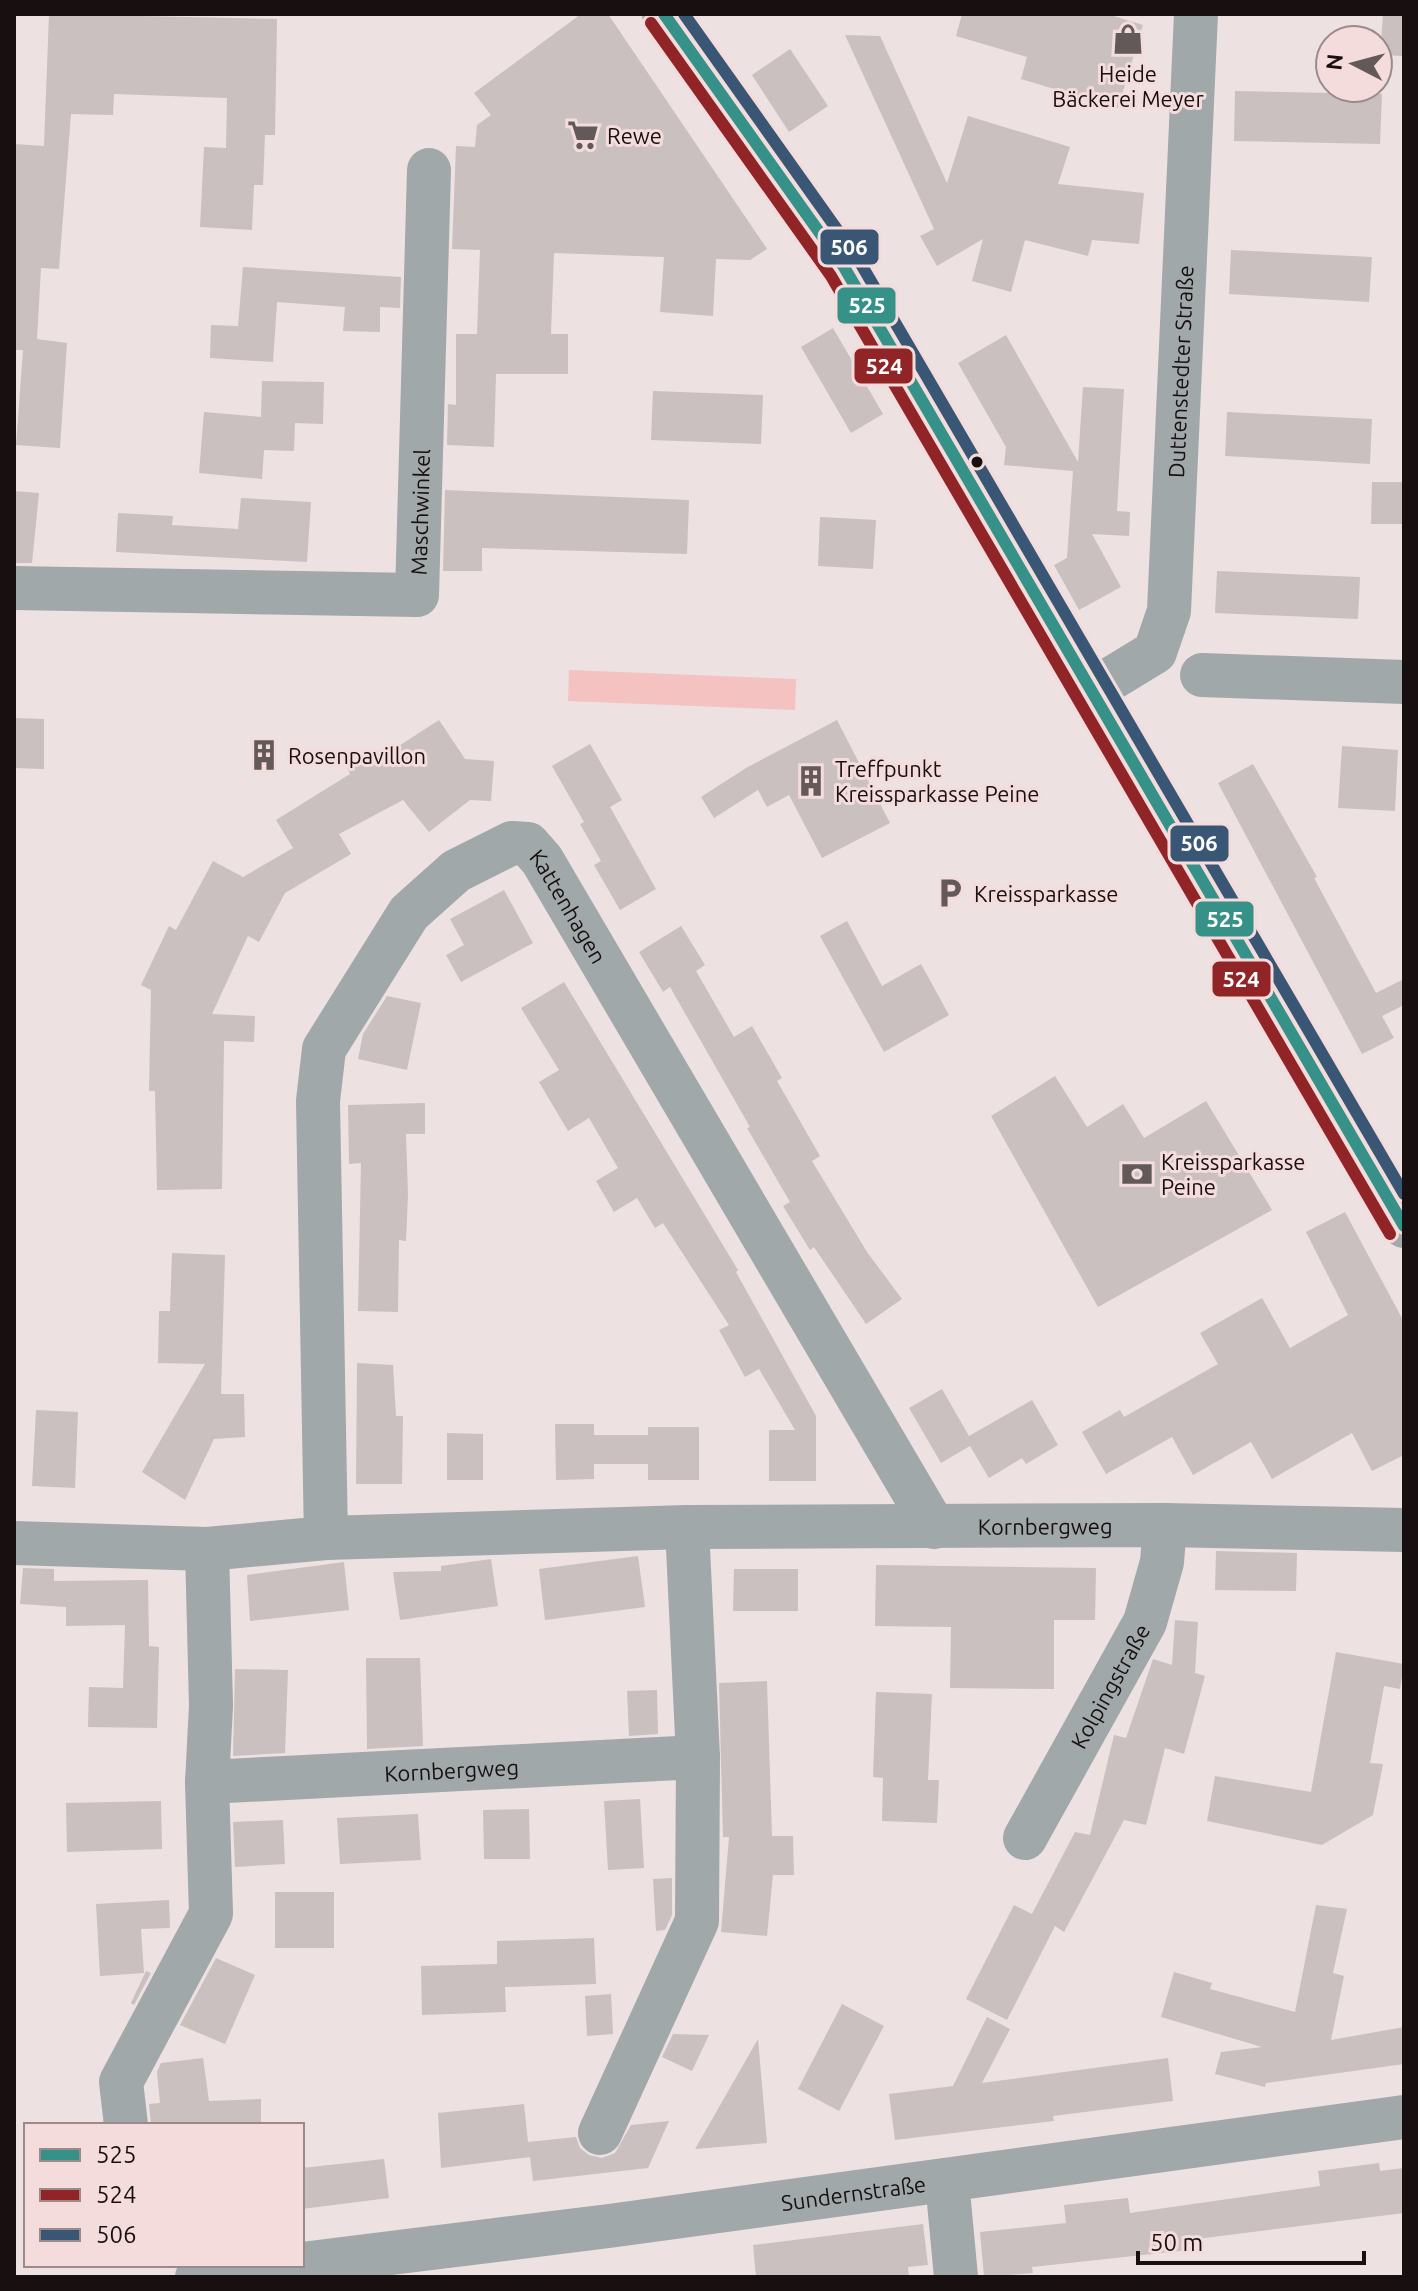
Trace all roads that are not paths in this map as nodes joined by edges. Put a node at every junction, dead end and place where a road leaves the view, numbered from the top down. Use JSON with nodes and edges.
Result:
{"nodes":[{"id":1,"x":664,"y":14,"type":"edge"},
{"id":2,"x":1196,"y":14,"type":"edge"},
{"id":3,"x":429,"y":170,"type":"dead end"},
{"id":4,"x":14,"y":588,"type":"edge"},
{"id":5,"x":1202,"y":675,"type":"dead end"},
{"id":6,"x":1404,"y":682,"type":"edge"},
{"id":7,"x":1091,"y":691,"type":"junction"},
{"id":8,"x":1401,"y":1214,"type":"edge"},
{"id":9,"x":1165,"y":1525,"type":"junction"},
{"id":10,"x":687,"y":1527,"type":"junction"},
{"id":11,"x":934,"y":1527,"type":"junction"},
{"id":12,"x":1404,"y":1530,"type":"edge"},
{"id":13,"x":326,"y":1538,"type":"junction"},
{"id":14,"x":14,"y":1543,"type":"edge"},
{"id":15,"x":207,"y":1549,"type":"junction"},
{"id":16,"x":698,"y":1757,"type":"junction"},
{"id":17,"x":207,"y":1782,"type":"junction"},
{"id":18,"x":1025,"y":1838,"type":"dead end"},
{"id":19,"x":1404,"y":2117,"type":"edge"},
{"id":20,"x":126,"y":2123,"type":"edge"},
{"id":21,"x":600,"y":2133,"type":"dead end"},
{"id":22,"x":947,"y":2181,"type":"junction"},
{"id":23,"x":301,"y":2267,"type":"edge"},
{"id":24,"x":304,"y":2267,"type":"edge"},
{"id":25,"x":197,"y":2277,"type":"edge"},
{"id":26,"x":956,"y":2277,"type":"edge"}],
"edges":[{"from":1,"to":7,"type":"main road"},
{"from":2,"to":7,"type":"street","name":"Duttenstedter Straße"},
{"from":3,"to":4,"type":"street","name":"Maschwinkel"},
{"from":5,"to":6,"type":"street"},
{"from":7,"to":8,"type":"main road"},
{"from":9,"to":11,"type":"street","name":"Kornbergweg"},
{"from":9,"to":12,"type":"street","name":"Kornbergweg"},
{"from":9,"to":18,"type":"street","name":"Kolpingstraße"},
{"from":10,"to":11,"type":"street","name":"Kornbergweg"},
{"from":10,"to":13,"type":"street","name":"Kornbergweg"},
{"from":10,"to":16,"type":"street"},
{"from":11,"to":13,"type":"street","name":"Kattenhagen"},
{"from":13,"to":15,"type":"street","name":"Kornbergweg"},
{"from":14,"to":15,"type":"street","name":"Kornbergweg"},
{"from":15,"to":17,"type":"street"},
{"from":16,"to":17,"type":"street","name":"Kornbergweg"},
{"from":16,"to":21,"type":"street"},
{"from":17,"to":20,"type":"street"},
{"from":19,"to":22,"type":"street","name":"Sundernstraße"},
{"from":22,"to":24,"type":"street","name":"Sundernstraße"},
{"from":22,"to":26,"type":"street"},
{"from":23,"to":25,"type":"street","name":"Sundernstraße"}]}
